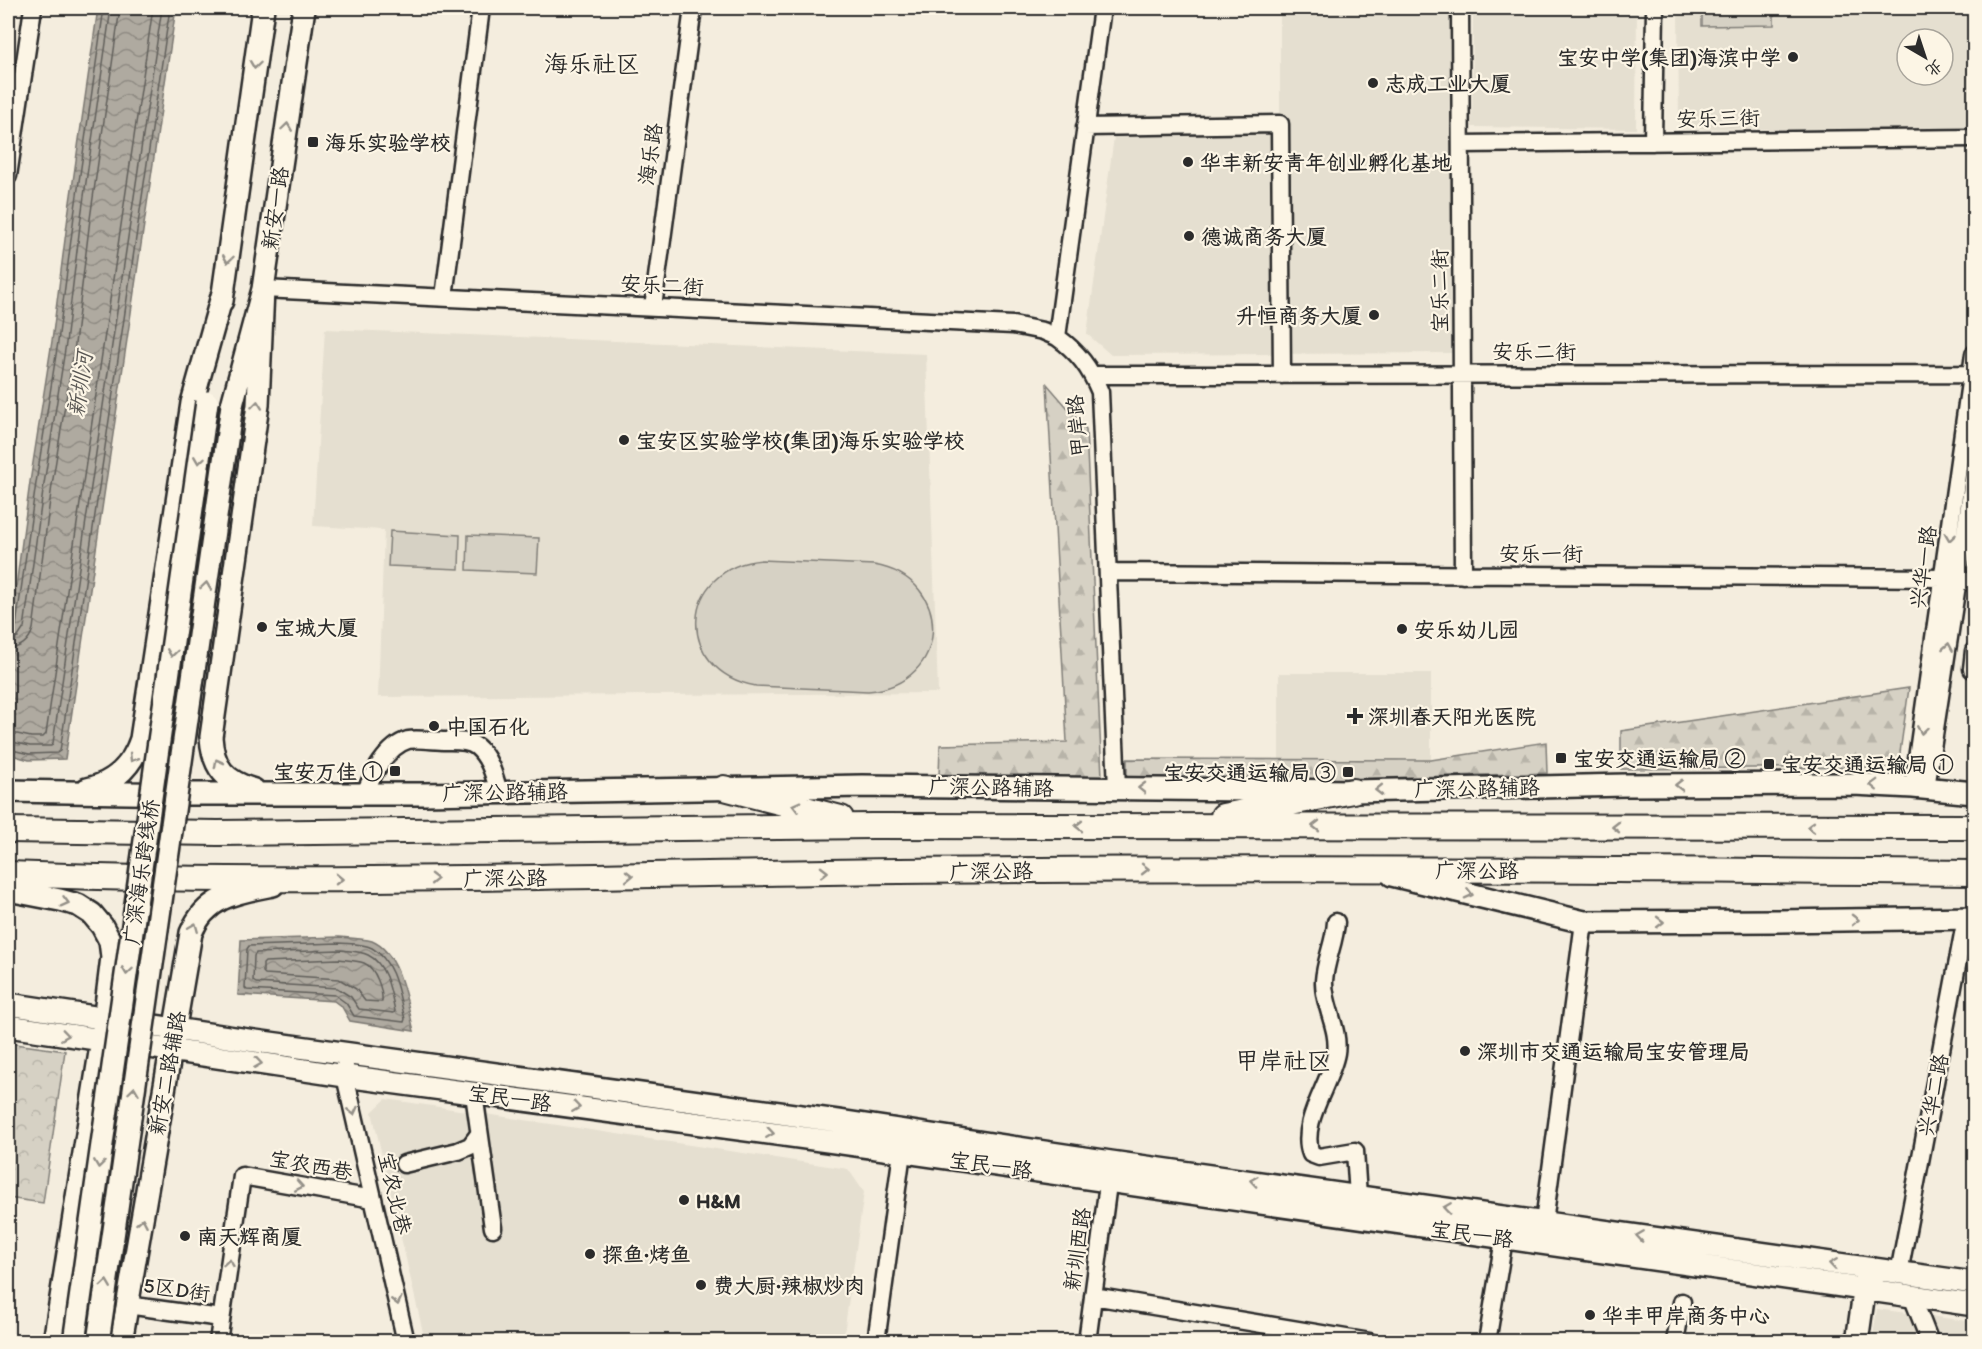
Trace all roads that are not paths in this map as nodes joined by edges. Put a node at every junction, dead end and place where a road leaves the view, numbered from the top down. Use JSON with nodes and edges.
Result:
{"nodes":[{"id":1,"x":33,"y":8,"type":"edge"},
{"id":2,"x":263,"y":8,"type":"edge"},
{"id":3,"x":304,"y":8,"type":"edge"},
{"id":4,"x":481,"y":8,"type":"edge"},
{"id":5,"x":693,"y":8,"type":"edge"},
{"id":6,"x":1102,"y":8,"type":"edge"},
{"id":7,"x":1460,"y":8,"type":"edge"},
{"id":8,"x":1655,"y":8,"type":"edge"},
{"id":9,"x":1085,"y":127,"type":"junction"},
{"id":10,"x":1974,"y":138,"type":"edge"},
{"id":11,"x":1653,"y":142,"type":"junction"},
{"id":12,"x":1461,"y":144,"type":"junction"},
{"id":13,"x":8,"y":176,"type":"edge"},
{"id":14,"x":224,"y":289,"type":"junction"},
{"id":15,"x":263,"y":289,"type":"junction"},
{"id":16,"x":444,"y":297,"type":"junction"},
{"id":17,"x":653,"y":307,"type":"junction"},
{"id":18,"x":1057,"y":337,"type":"junction"},
{"id":19,"x":1974,"y":354,"type":"edge"},
{"id":20,"x":1462,"y":374,"type":"junction"},
{"id":21,"x":1973,"y":374,"type":"edge"},
{"id":22,"x":1093,"y":375,"type":"junction"},
{"id":23,"x":1282,"y":375,"type":"junction"},
{"id":24,"x":207,"y":402,"type":"joint"},
{"id":25,"x":232,"y":405,"type":"joint"},
{"id":26,"x":1974,"y":474,"type":"edge"},
{"id":27,"x":1966,"y":510,"type":"edge"},
{"id":28,"x":1108,"y":572,"type":"junction"},
{"id":29,"x":1463,"y":574,"type":"junction"},
{"id":30,"x":1959,"y":580,"type":"edge"},
{"id":31,"x":1974,"y":651,"type":"edge"},
{"id":32,"x":1974,"y":669,"type":"edge"},
{"id":33,"x":146,"y":713,"type":"junction"},
{"id":34,"x":212,"y":718,"type":"junction"},
{"id":35,"x":724,"y":788,"type":"junction"},
{"id":36,"x":1117,"y":788,"type":"junction"},
{"id":37,"x":1919,"y":788,"type":"junction"},
{"id":38,"x":8,"y":791,"type":"edge"},
{"id":39,"x":1353,"y":791,"type":"junction"},
{"id":40,"x":72,"y":792,"type":"junction"},
{"id":41,"x":499,"y":792,"type":"junction"},
{"id":42,"x":1974,"y":793,"type":"edge"},
{"id":43,"x":264,"y":794,"type":"junction"},
{"id":44,"x":365,"y":794,"type":"junction"},
{"id":45,"x":873,"y":826,"type":"junction"},
{"id":46,"x":1167,"y":826,"type":"junction"},
{"id":47,"x":1974,"y":827,"type":"edge"},
{"id":48,"x":8,"y":830,"type":"edge"},
{"id":49,"x":1371,"y":870,"type":"junction"},
{"id":50,"x":1974,"y":873,"type":"edge"},
{"id":51,"x":8,"y":874,"type":"edge"},
{"id":52,"x":303,"y":879,"type":"junction"},
{"id":53,"x":8,"y":890,"type":"edge"},
{"id":54,"x":1970,"y":918,"type":"edge"},
{"id":55,"x":1336,"y":922,"type":"dead end"},
{"id":56,"x":1584,"y":922,"type":"junction"},
{"id":57,"x":8,"y":1005,"type":"edge"},
{"id":58,"x":105,"y":1019,"type":"junction"},
{"id":59,"x":8,"y":1026,"type":"edge"},
{"id":60,"x":175,"y":1029,"type":"junction"},
{"id":61,"x":102,"y":1040,"type":"junction"},
{"id":62,"x":171,"y":1051,"type":"junction"},
{"id":63,"x":346,"y":1054,"type":"junction"},
{"id":64,"x":345,"y":1076,"type":"junction"},
{"id":65,"x":474,"y":1094,"type":"junction"},
{"id":66,"x":479,"y":1134,"type":"junction"},
{"id":67,"x":902,"y":1152,"type":"junction"},
{"id":68,"x":404,"y":1164,"type":"dead end"},
{"id":69,"x":1110,"y":1172,"type":"junction"},
{"id":70,"x":1358,"y":1196,"type":"junction"},
{"id":71,"x":373,"y":1199,"type":"junction"},
{"id":72,"x":1507,"y":1217,"type":"junction"},
{"id":73,"x":1544,"y":1222,"type":"junction"},
{"id":74,"x":493,"y":1227,"type":"dead end"},
{"id":75,"x":1504,"y":1238,"type":"junction"},
{"id":76,"x":1867,"y":1269,"type":"junction"},
{"id":77,"x":1899,"y":1273,"type":"junction"},
{"id":78,"x":1974,"y":1283,"type":"edge"},
{"id":79,"x":1864,"y":1290,"type":"junction"},
{"id":80,"x":1093,"y":1296,"type":"junction"},
{"id":81,"x":1912,"y":1296,"type":"junction"},
{"id":82,"x":1682,"y":1302,"type":"dead end"},
{"id":83,"x":127,"y":1305,"type":"junction"},
{"id":84,"x":1974,"y":1305,"type":"edge"},
{"id":85,"x":221,"y":1318,"type":"junction"},
{"id":86,"x":54,"y":1341,"type":"edge"},
{"id":87,"x":74,"y":1341,"type":"edge"},
{"id":88,"x":98,"y":1341,"type":"edge"},
{"id":89,"x":121,"y":1341,"type":"edge"},
{"id":90,"x":218,"y":1341,"type":"edge"},
{"id":91,"x":406,"y":1341,"type":"edge"},
{"id":92,"x":876,"y":1341,"type":"edge"},
{"id":93,"x":1087,"y":1341,"type":"edge"},
{"id":94,"x":1370,"y":1341,"type":"edge"},
{"id":95,"x":1487,"y":1341,"type":"edge"},
{"id":96,"x":1675,"y":1341,"type":"edge"},
{"id":97,"x":1857,"y":1341,"type":"edge"},
{"id":98,"x":1930,"y":1341,"type":"edge"}],
"edges":[{"from":1,"to":13,"type":"street"},
{"from":2,"to":14,"type":"main road","name":"新安一路","one_way":true},
{"from":15,"to":3,"type":"main road","name":"新安一路","one_way":true},
{"from":4,"to":16,"type":"street"},
{"from":5,"to":17,"type":"street","name":"海乐路"},
{"from":6,"to":9,"type":"street"},
{"from":7,"to":12,"type":"street","name":"宝乐二街"},
{"from":8,"to":11,"type":"street"},
{"from":9,"to":18,"type":"street"},
{"from":9,"to":23,"type":"street"},
{"from":10,"to":11,"type":"street","name":"安乐三街"},
{"from":11,"to":12,"type":"street","name":"安乐三街"},
{"from":12,"to":20,"type":"street","name":"宝乐二街"},
{"from":14,"to":24,"type":"main road","name":"新安一路"},
{"from":14,"to":33,"type":"main road"},
{"from":15,"to":16,"type":"street","name":"安乐二街"},
{"from":15,"to":25,"type":"main road","name":"新安一路"},
{"from":34,"to":15,"type":"main road","one_way":true},
{"from":16,"to":17,"type":"street","name":"安乐二街"},
{"from":17,"to":18,"type":"street","name":"安乐二街"},
{"from":18,"to":22,"type":"street","name":"甲岸路"},
{"from":19,"to":21,"type":"street","name":"兴华一路"},
{"from":20,"to":21,"type":"street","name":"安乐二街"},
{"from":20,"to":23,"type":"street","name":"安乐二街"},
{"from":20,"to":29,"type":"street","name":"宝乐二街"},
{"from":21,"to":27,"type":"street","name":"兴华一路"},
{"from":22,"to":23,"type":"street","name":"安乐二街"},
{"from":22,"to":28,"type":"street","name":"甲岸路"},
{"from":24,"to":87,"type":"main road","name":"广深海乐跨线桥","one_way":true,"bridge":true},
{"from":88,"to":25,"type":"main road","name":"广深海乐跨线桥","one_way":true,"bridge":true},
{"from":26,"to":27,"type":"street","name":"兴华一路"},
{"from":27,"to":30,"type":"street","name":"兴华一路"},
{"from":28,"to":29,"type":"street","name":"安乐一街"},
{"from":28,"to":36,"type":"street","name":"甲岸路"},
{"from":29,"to":30,"type":"street","name":"安乐一街"},
{"from":30,"to":37,"type":"street","name":"兴华一路"},
{"from":31,"to":32,"type":"street"},
{"from":33,"to":34,"type":"main road"},
{"from":33,"to":40,"type":"main road","one_way":true},
{"from":43,"to":34,"type":"main road","one_way":true},
{"from":35,"to":36,"type":"main road","name":"广深公路辅路"},
{"from":35,"to":41,"type":"main road","name":"广深公路辅路"},
{"from":45,"to":35,"type":"highway","one_way":true},
{"from":39,"to":36,"type":"main road","name":"广深公路辅路","one_way":true},
{"from":37,"to":39,"type":"main road","name":"广深公路辅路","one_way":true},
{"from":37,"to":42,"type":"main road","name":"广深公路辅路"},
{"from":38,"to":40,"type":"main road","name":"广深公路辅路"},
{"from":39,"to":46,"type":"highway"},
{"from":40,"to":43,"type":"main road","name":"广深公路辅路"},
{"from":41,"to":44,"type":"main road","name":"广深公路辅路"},
{"from":41,"to":44,"type":"street"},
{"from":43,"to":44,"type":"main road","name":"广深公路辅路"},
{"from":46,"to":45,"type":"highway","name":"广深公路","one_way":true},
{"from":45,"to":48,"type":"highway","name":"广深公路"},
{"from":47,"to":46,"type":"highway","name":"广深公路","one_way":true},
{"from":49,"to":50,"type":"highway","name":"广深公路"},
{"from":52,"to":49,"type":"highway","name":"广深公路","one_way":true},
{"from":49,"to":56,"type":"main road","one_way":true},
{"from":51,"to":52,"type":"highway","name":"广深公路"},
{"from":60,"to":52,"type":"main road","name":"新安二路辅路","one_way":true},
{"from":53,"to":58,"type":"main road","one_way":true},
{"from":56,"to":54,"type":"main road","one_way":true},
{"from":54,"to":77,"type":"street","name":"兴华二路"},
{"from":55,"to":70,"type":"street"},
{"from":56,"to":73,"type":"street"},
{"from":57,"to":58,"type":"main road","name":"宝民一路"},
{"from":58,"to":60,"type":"main road","name":"宝民一路"},
{"from":58,"to":61,"type":"main road"},
{"from":59,"to":61,"type":"main road","name":"宝民一路","one_way":true},
{"from":60,"to":62,"type":"main road","name":"新安二路辅路"},
{"from":60,"to":63,"type":"main road","name":"宝民一路"},
{"from":61,"to":62,"type":"main road","name":"宝民一路"},
{"from":61,"to":86,"type":"main road"},
{"from":62,"to":64,"type":"main road","name":"宝民一路","one_way":true},
{"from":83,"to":62,"type":"main road","name":"新安二路辅路","one_way":true},
{"from":63,"to":64,"type":"street","name":"宝农北巷"},
{"from":63,"to":69,"type":"main road","name":"宝民一路"},
{"from":64,"to":65,"type":"main road","name":"宝民一路"},
{"from":64,"to":71,"type":"street","name":"宝农北巷","one_way":true},
{"from":65,"to":66,"type":"street"},
{"from":65,"to":67,"type":"main road","name":"宝民一路","one_way":true},
{"from":66,"to":68,"type":"street"},
{"from":66,"to":74,"type":"street"},
{"from":67,"to":69,"type":"main road","name":"宝民一路"},
{"from":67,"to":92,"type":"street"},
{"from":70,"to":69,"type":"main road","name":"宝民一路","one_way":true},
{"from":69,"to":75,"type":"main road","name":"宝民一路"},
{"from":69,"to":80,"type":"street","name":"新圳西路"},
{"from":72,"to":70,"type":"main road","name":"宝民一路","one_way":true},
{"from":85,"to":71,"type":"street","name":"宝农西巷","one_way":true},
{"from":71,"to":91,"type":"street","name":"宝农北巷","one_way":true},
{"from":72,"to":73,"type":"main road","name":"宝民一路"},
{"from":72,"to":75,"type":"street"},
{"from":76,"to":73,"type":"main road","name":"宝民一路","one_way":true},
{"from":75,"to":79,"type":"main road","name":"宝民一路"},
{"from":75,"to":95,"type":"street"},
{"from":76,"to":77,"type":"main road","name":"宝民一路"},
{"from":76,"to":79,"type":"main road"},
{"from":77,"to":78,"type":"main road","name":"宝民一路"},
{"from":79,"to":81,"type":"main road","name":"宝民一路"},
{"from":79,"to":97,"type":"main road"},
{"from":80,"to":93,"type":"street","name":"新圳西路"},
{"from":80,"to":94,"type":"street"},
{"from":81,"to":84,"type":"main road","name":"宝民一路"},
{"from":81,"to":98,"type":"street"},
{"from":82,"to":96,"type":"street"},
{"from":83,"to":85,"type":"street","name":"5区D街"},
{"from":83,"to":89,"type":"main road","name":"新安二路辅路"},
{"from":85,"to":90,"type":"street"}]}
